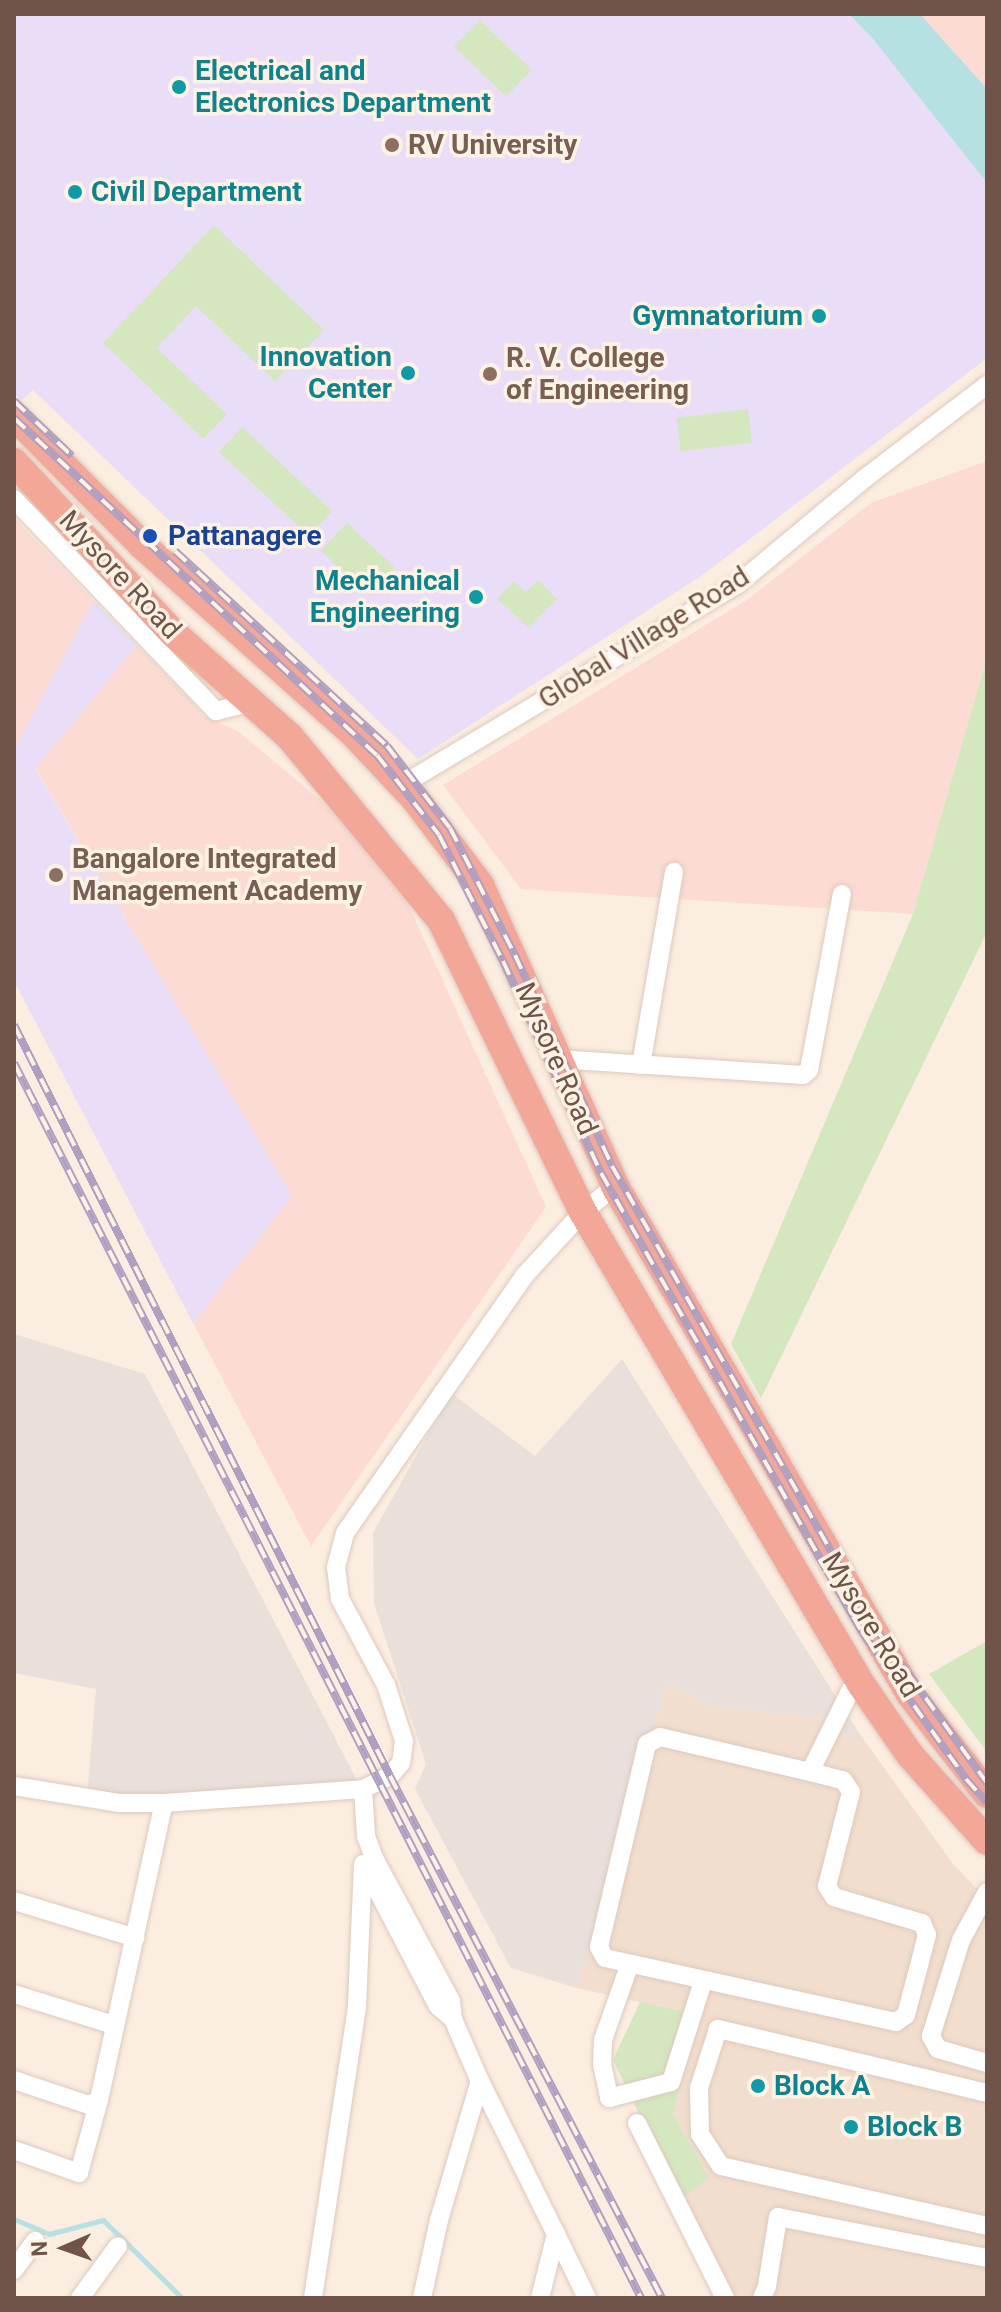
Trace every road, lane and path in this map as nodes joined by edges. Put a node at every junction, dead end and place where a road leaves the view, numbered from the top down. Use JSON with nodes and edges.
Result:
{"nodes":[{"id":1,"x":987,"y":385,"type":"edge"},
{"id":2,"x":14,"y":416,"type":"edge"},
{"id":3,"x":14,"y":462,"type":"edge"},
{"id":4,"x":14,"y":499,"type":"edge"},
{"id":5,"x":252,"y":702,"type":"junction"},
{"id":6,"x":402,"y":785,"type":"junction"},
{"id":7,"x":674,"y":872,"type":"dead end"},
{"id":8,"x":842,"y":894,"type":"dead end"},
{"id":9,"x":556,"y":1059,"type":"junction"},
{"id":10,"x":641,"y":1065,"type":"junction"},
{"id":11,"x":615,"y":1186,"type":"junction"},
{"id":12,"x":583,"y":1212,"type":"junction"},
{"id":13,"x":857,"y":1677,"type":"junction"},
{"id":14,"x":810,"y":1772,"type":"junction"},
{"id":15,"x":14,"y":1786,"type":"edge"},
{"id":16,"x":363,"y":1789,"type":"junction"},
{"id":17,"x":987,"y":1794,"type":"edge"},
{"id":18,"x":164,"y":1803,"type":"junction"},
{"id":19,"x":987,"y":1841,"type":"edge"},
{"id":20,"x":363,"y":1864,"type":"junction"},
{"id":21,"x":987,"y":1892,"type":"edge"},
{"id":22,"x":14,"y":1901,"type":"edge"},
{"id":23,"x":136,"y":1938,"type":"junction"},
{"id":24,"x":629,"y":1966,"type":"junction"},
{"id":25,"x":703,"y":1981,"type":"junction"},
{"id":26,"x":14,"y":1994,"type":"edge"},
{"id":27,"x":453,"y":2019,"type":"junction"},
{"id":28,"x":114,"y":2025,"type":"junction"},
{"id":29,"x":987,"y":2063,"type":"edge"},
{"id":30,"x":14,"y":2080,"type":"edge"},
{"id":31,"x":480,"y":2081,"type":"junction"},
{"id":32,"x":987,"y":2093,"type":"edge"},
{"id":33,"x":99,"y":2100,"type":"junction"},
{"id":34,"x":637,"y":2123,"type":"dead end"},
{"id":35,"x":14,"y":2150,"type":"edge"},
{"id":36,"x":987,"y":2226,"type":"edge"},
{"id":37,"x":556,"y":2234,"type":"junction"},
{"id":38,"x":35,"y":2241,"type":"dead end"},
{"id":39,"x":118,"y":2246,"type":"dead end"},
{"id":40,"x":987,"y":2258,"type":"edge"},
{"id":41,"x":14,"y":2270,"type":"edge"},
{"id":42,"x":80,"y":2298,"type":"edge"},
{"id":43,"x":313,"y":2298,"type":"edge"},
{"id":44,"x":422,"y":2298,"type":"edge"},
{"id":45,"x":540,"y":2298,"type":"edge"},
{"id":46,"x":587,"y":2298,"type":"edge"},
{"id":47,"x":725,"y":2298,"type":"edge"},
{"id":48,"x":762,"y":2298,"type":"edge"}],
"edges":[{"from":1,"to":6,"type":"street","name":"Global Village Road"},
{"from":2,"to":6,"type":"highway","name":"Mysore Road"},
{"from":3,"to":5,"type":"highway","name":"Mysore Road"},
{"from":4,"to":5,"type":"street"},
{"from":5,"to":12,"type":"highway","name":"Mysore Road"},
{"from":6,"to":9,"type":"highway","name":"Mysore Road"},
{"from":7,"to":10,"type":"street"},
{"from":8,"to":10,"type":"street"},
{"from":9,"to":10,"type":"street"},
{"from":9,"to":11,"type":"highway","name":"Mysore Road"},
{"from":11,"to":12,"type":"street"},
{"from":11,"to":17,"type":"highway","name":"Mysore Road"},
{"from":12,"to":13,"type":"highway","name":"Mysore Road"},
{"from":12,"to":16,"type":"street"},
{"from":13,"to":14,"type":"street"},
{"from":13,"to":19,"type":"highway","name":"Mysore Road"},
{"from":14,"to":24,"type":"street"},
{"from":14,"to":25,"type":"street"},
{"from":15,"to":18,"type":"street"},
{"from":16,"to":18,"type":"street"},
{"from":16,"to":20,"type":"street"},
{"from":16,"to":27,"type":"street"},
{"from":18,"to":23,"type":"street"},
{"from":20,"to":27,"type":"street"},
{"from":20,"to":43,"type":"street"},
{"from":21,"to":29,"type":"street"},
{"from":22,"to":23,"type":"street"},
{"from":23,"to":28,"type":"street"},
{"from":24,"to":25,"type":"street"},
{"from":24,"to":25,"type":"street"},
{"from":26,"to":28,"type":"street"},
{"from":27,"to":31,"type":"street"},
{"from":28,"to":33,"type":"street"},
{"from":30,"to":33,"type":"street"},
{"from":31,"to":37,"type":"street"},
{"from":31,"to":44,"type":"street"},
{"from":32,"to":36,"type":"street"},
{"from":33,"to":35,"type":"street"},
{"from":34,"to":47,"type":"street"},
{"from":37,"to":45,"type":"street"},
{"from":37,"to":46,"type":"street"},
{"from":38,"to":41,"type":"street"},
{"from":39,"to":42,"type":"street"},
{"from":40,"to":48,"type":"street"}]}
